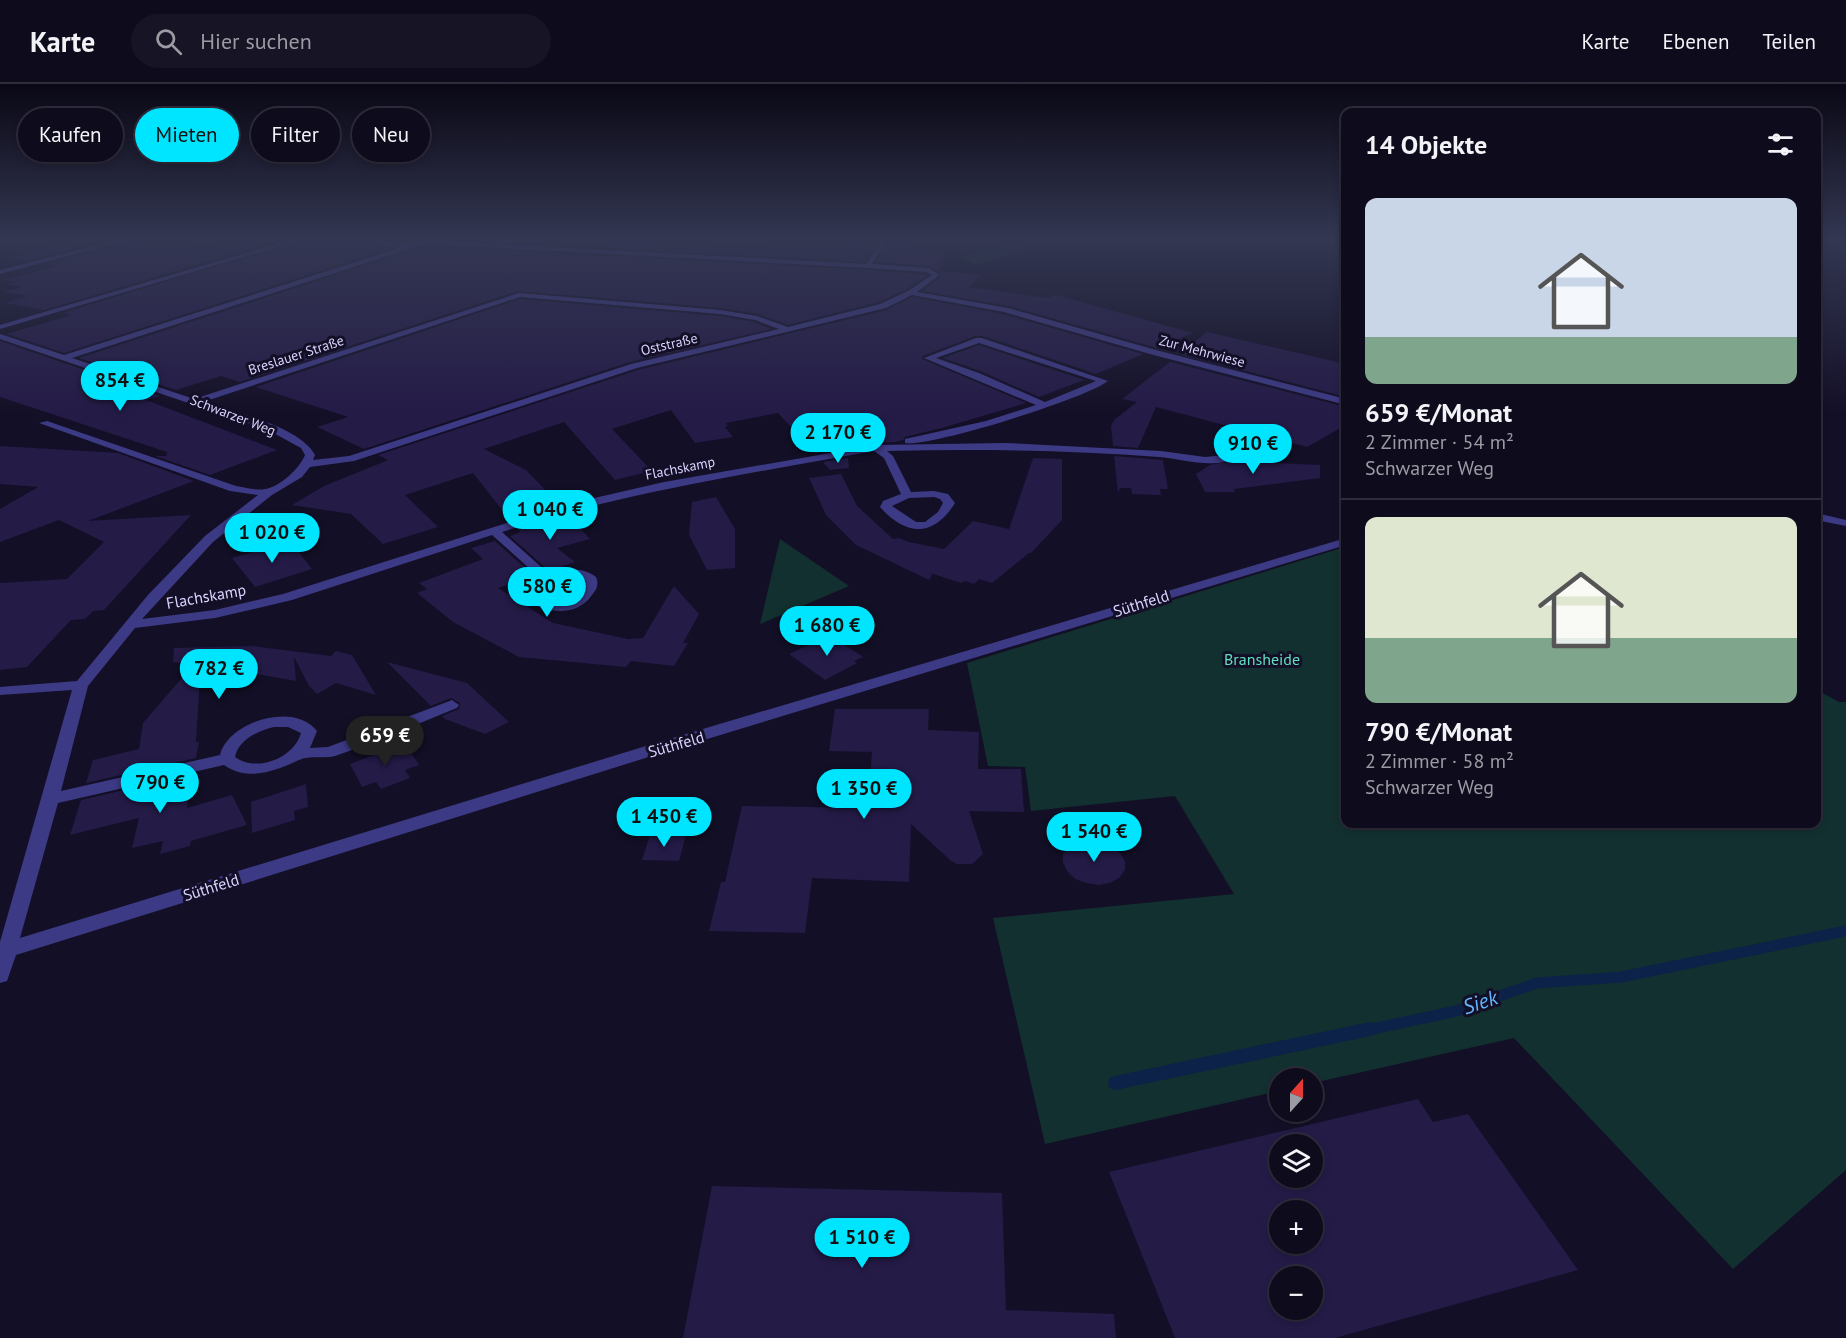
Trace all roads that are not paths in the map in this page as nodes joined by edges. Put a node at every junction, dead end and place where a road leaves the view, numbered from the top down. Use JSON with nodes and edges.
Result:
{"nodes":[{"id":1,"x":104,"y":297,"type":"edge"},
{"id":2,"x":255,"y":297,"type":"edge"},
{"id":3,"x":514,"y":297,"type":"edge"},
{"id":4,"x":537,"y":297,"type":"edge"},
{"id":5,"x":903,"y":297,"type":"edge"},
{"id":6,"x":930,"y":297,"type":"edge"},
{"id":7,"x":0,"y":327,"type":"edge"},
{"id":8,"x":790,"y":330,"type":"junction"},
{"id":9,"x":0,"y":336,"type":"edge"},
{"id":10,"x":66,"y":357,"type":"junction"},
{"id":11,"x":196,"y":401,"type":"junction"},
{"id":12,"x":1341,"y":401,"type":"edge"},
{"id":13,"x":1045,"y":405,"type":"junction"},
{"id":14,"x":44,"y":423,"type":"dead end"},
{"id":15,"x":998,"y":435,"type":"junction"},
{"id":16,"x":876,"y":448,"type":"junction"},
{"id":17,"x":1226,"y":458,"type":"dead end"},
{"id":18,"x":307,"y":464,"type":"junction"},
{"id":19,"x":267,"y":493,"type":"junction"},
{"id":20,"x":907,"y":495,"type":"junction"},
{"id":21,"x":1821,"y":517,"type":"edge"},
{"id":22,"x":1846,"y":523,"type":"edge"},
{"id":23,"x":493,"y":530,"type":"junction"},
{"id":24,"x":1341,"y":543,"type":"edge"},
{"id":25,"x":547,"y":578,"type":"dead end"},
{"id":26,"x":130,"y":625,"type":"junction"},
{"id":27,"x":81,"y":685,"type":"junction"},
{"id":28,"x":0,"y":691,"type":"edge"},
{"id":29,"x":452,"y":705,"type":"dead end"},
{"id":30,"x":297,"y":754,"type":"junction"},
{"id":31,"x":227,"y":759,"type":"junction"},
{"id":32,"x":51,"y":799,"type":"junction"},
{"id":33,"x":7,"y":950,"type":"junction"},
{"id":34,"x":0,"y":975,"type":"edge"}],
"edges":[{"from":1,"to":7,"type":"street"},
{"from":2,"to":10,"type":"street"},
{"from":3,"to":11,"type":"street","name":"Breslauer Straße"},
{"from":4,"to":8,"type":"street","name":"Breslauer Straße"},
{"from":5,"to":8,"type":"street","name":"Oststraße"},
{"from":6,"to":12,"type":"street","name":"Zur Mehrwiese"},
{"from":8,"to":18,"type":"street","name":"Oststraße"},
{"from":9,"to":10,"type":"street","name":"Schwarzer Weg"},
{"from":10,"to":11,"type":"street","name":"Schwarzer Weg"},
{"from":11,"to":18,"type":"street","name":"Schwarzer Weg"},
{"from":13,"to":13,"type":"street","name":"Flachskamp"},
{"from":13,"to":15,"type":"street","name":"Flachskamp"},
{"from":14,"to":19,"type":"street"},
{"from":15,"to":16,"type":"street","name":"Flachskamp"},
{"from":15,"to":16,"type":"street","name":"Flachskamp"},
{"from":15,"to":17,"type":"street","name":"Flachskamp"},
{"from":16,"to":20,"type":"street"},
{"from":16,"to":23,"type":"street","name":"Flachskamp"},
{"from":18,"to":19,"type":"street"},
{"from":19,"to":26,"type":"street"},
{"from":20,"to":20,"type":"street"},
{"from":21,"to":22,"type":"street"},
{"from":23,"to":25,"type":"street"},
{"from":23,"to":26,"type":"street","name":"Flachskamp"},
{"from":24,"to":33,"type":"street","name":"Süthfeld"},
{"from":26,"to":27,"type":"street"},
{"from":27,"to":28,"type":"street"},
{"from":27,"to":32,"type":"street"},
{"from":29,"to":30,"type":"street"},
{"from":30,"to":31,"type":"street"},
{"from":30,"to":31,"type":"street"},
{"from":31,"to":32,"type":"street"},
{"from":32,"to":33,"type":"street"},
{"from":33,"to":34,"type":"street"}]}
